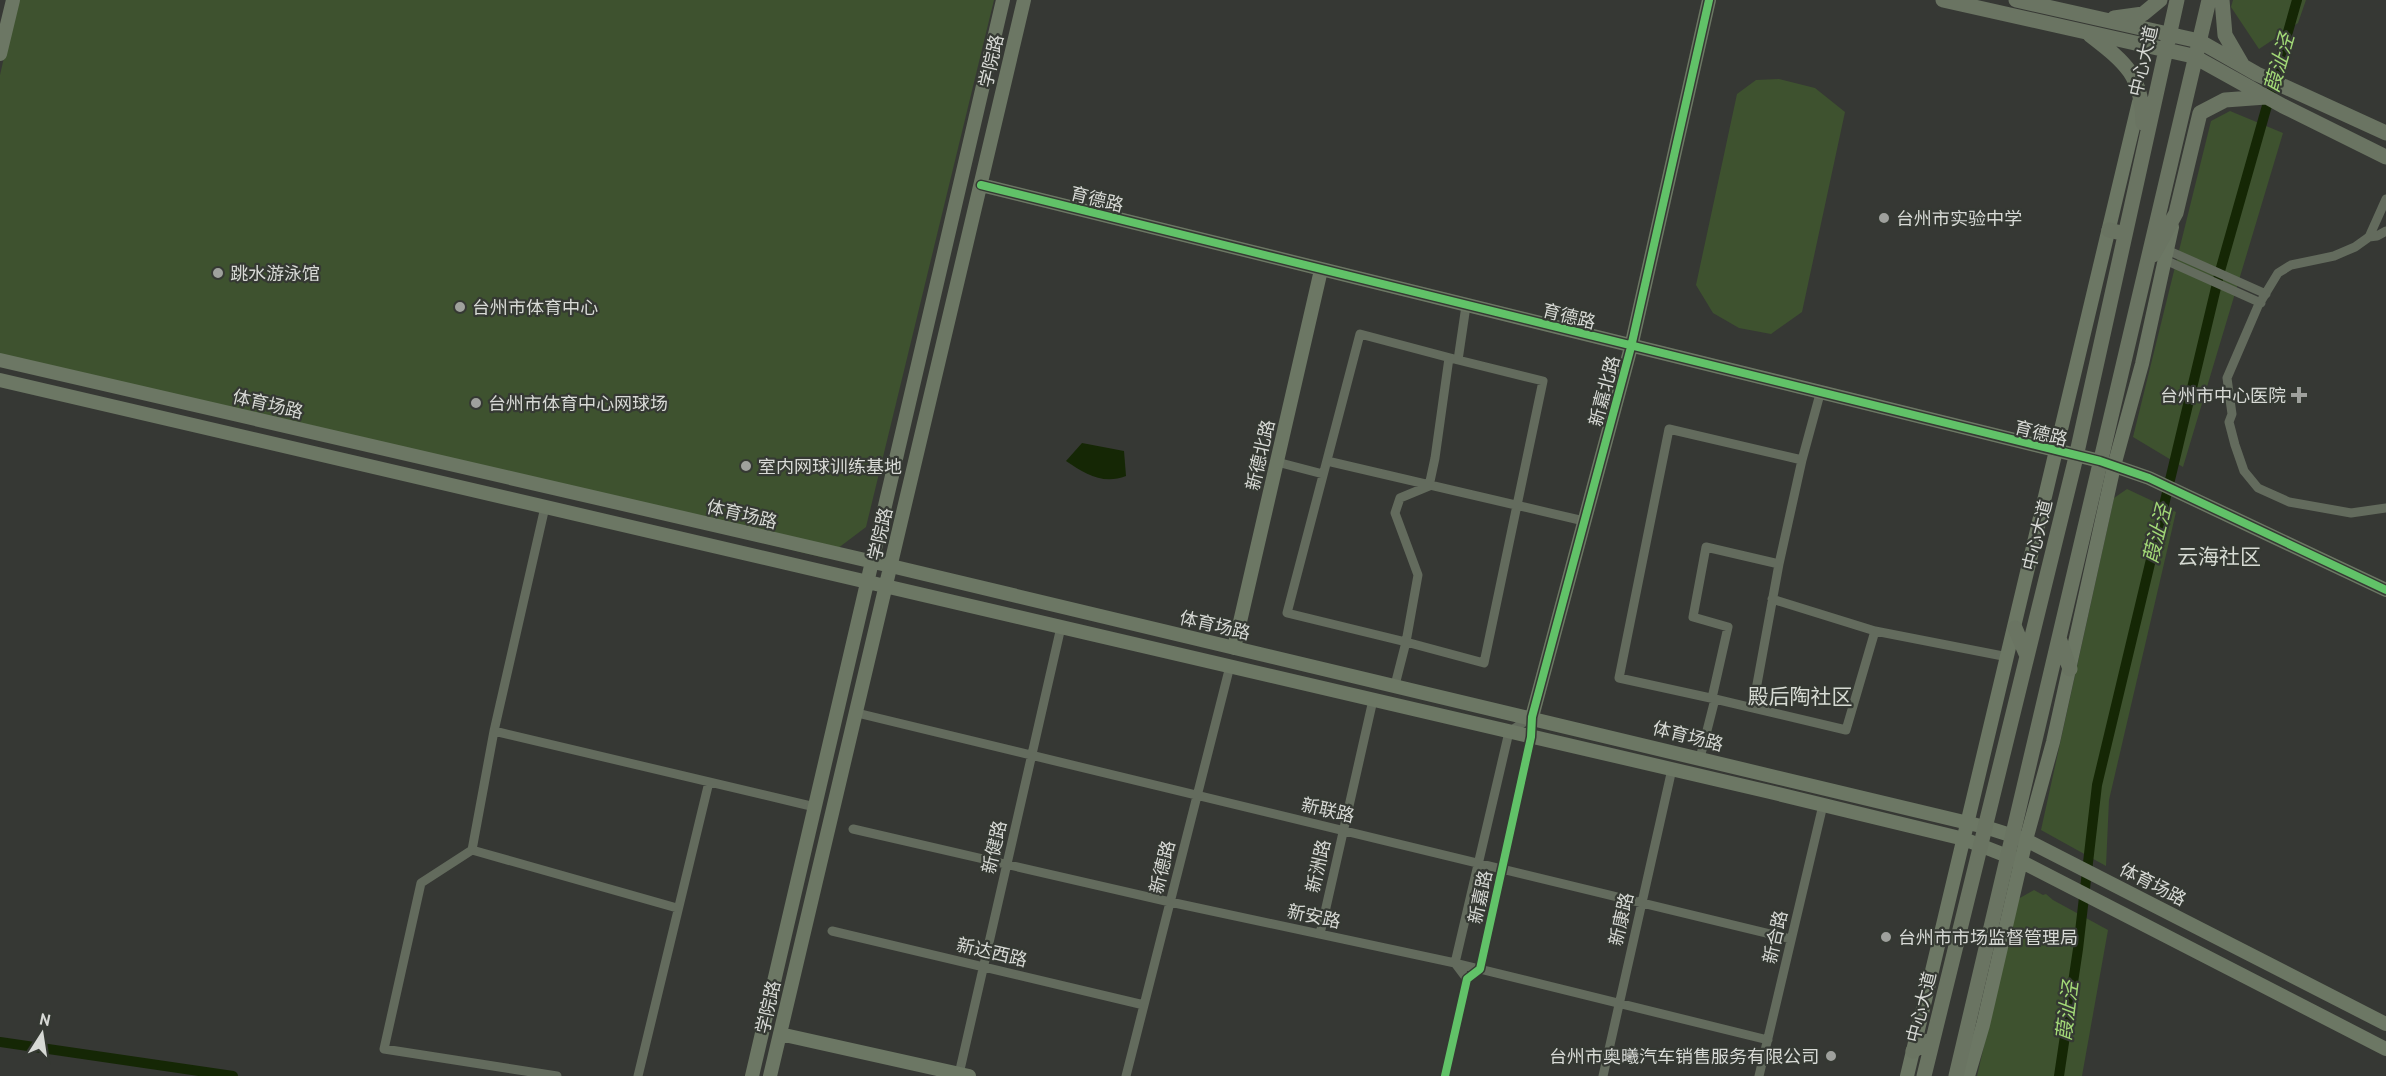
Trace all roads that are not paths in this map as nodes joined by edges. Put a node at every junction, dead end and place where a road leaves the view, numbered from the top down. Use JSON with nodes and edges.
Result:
{"nodes":[{"id":1,"x":13,"y":0,"type":"edge"},
{"id":2,"x":1003,"y":0,"type":"edge"},
{"id":3,"x":1024,"y":0,"type":"edge"},
{"id":4,"x":1709,"y":0,"type":"edge"},
{"id":5,"x":1943,"y":0,"type":"edge"},
{"id":6,"x":2016,"y":0,"type":"edge"},
{"id":7,"x":2160,"y":0,"type":"edge"},
{"id":8,"x":2177,"y":0,"type":"edge"},
{"id":9,"x":2219,"y":1,"type":"edge"},
{"id":10,"x":2096,"y":18,"type":"junction"},
{"id":11,"x":2086,"y":32,"type":"junction"},
{"id":12,"x":2168,"y":34,"type":"junction"},
{"id":13,"x":2199,"y":41,"type":"junction"},
{"id":14,"x":2165,"y":50,"type":"junction"},
{"id":15,"x":0,"y":54,"type":"edge"},
{"id":16,"x":2195,"y":56,"type":"junction"},
{"id":17,"x":2243,"y":66,"type":"junction"},
{"id":18,"x":2140,"y":97,"type":"junction"},
{"id":19,"x":2267,"y":97,"type":"junction"},
{"id":20,"x":2386,"y":133,"type":"edge"},
{"id":21,"x":2144,"y":148,"type":"junction"},
{"id":22,"x":2386,"y":157,"type":"edge"},
{"id":23,"x":981,"y":185,"type":"junction"},
{"id":24,"x":2386,"y":200,"type":"edge"},
{"id":25,"x":2176,"y":213,"type":"junction"},
{"id":26,"x":2109,"y":230,"type":"junction"},
{"id":27,"x":2386,"y":231,"type":"edge"},
{"id":28,"x":2125,"y":234,"type":"junction"},
{"id":29,"x":2369,"y":237,"type":"junction"},
{"id":30,"x":2166,"y":255,"type":"junction"},
{"id":31,"x":2145,"y":268,"type":"junction"},
{"id":32,"x":1321,"y":270,"type":"junction"},
{"id":33,"x":2263,"y":298,"type":"junction"},
{"id":34,"x":1466,"y":306,"type":"junction"},
{"id":35,"x":1631,"y":346,"type":"junction"},
{"id":36,"x":1453,"y":359,"type":"junction"},
{"id":37,"x":0,"y":360,"type":"edge"},
{"id":38,"x":0,"y":380,"type":"edge"},
{"id":39,"x":1820,"y":394,"type":"junction"},
{"id":40,"x":2057,"y":452,"type":"junction"},
{"id":41,"x":2076,"y":457,"type":"junction"},
{"id":42,"x":1802,"y":460,"type":"junction"},
{"id":43,"x":1327,"y":461,"type":"junction"},
{"id":44,"x":1277,"y":462,"type":"junction"},
{"id":45,"x":2107,"y":464,"type":"junction"},
{"id":46,"x":1323,"y":474,"type":"junction"},
{"id":47,"x":1429,"y":486,"type":"junction"},
{"id":48,"x":545,"y":507,"type":"junction"},
{"id":49,"x":1517,"y":507,"type":"junction"},
{"id":50,"x":2386,"y":508,"type":"edge"},
{"id":51,"x":1584,"y":521,"type":"junction"},
{"id":52,"x":872,"y":563,"type":"junction"},
{"id":53,"x":1779,"y":564,"type":"junction"},
{"id":54,"x":891,"y":566,"type":"junction"},
{"id":55,"x":867,"y":582,"type":"junction"},
{"id":56,"x":886,"y":586,"type":"junction"},
{"id":57,"x":2386,"y":590,"type":"edge"},
{"id":58,"x":1772,"y":599,"type":"junction"},
{"id":59,"x":1061,"y":627,"type":"junction"},
{"id":60,"x":2015,"y":628,"type":"junction"},
{"id":61,"x":1875,"y":631,"type":"junction"},
{"id":62,"x":2059,"y":637,"type":"junction"},
{"id":63,"x":1406,"y":642,"type":"junction"},
{"id":64,"x":1234,"y":648,"type":"junction"},
{"id":65,"x":2027,"y":656,"type":"junction"},
{"id":66,"x":2008,"y":657,"type":"junction"},
{"id":67,"x":1230,"y":666,"type":"junction"},
{"id":68,"x":2070,"y":669,"type":"junction"},
{"id":69,"x":1395,"y":685,"type":"junction"},
{"id":70,"x":1714,"y":699,"type":"junction"},
{"id":71,"x":1373,"y":700,"type":"junction"},
{"id":72,"x":1753,"y":706,"type":"junction"},
{"id":73,"x":857,"y":712,"type":"junction"},
{"id":74,"x":1532,"y":717,"type":"junction"},
{"id":75,"x":494,"y":731,"type":"junction"},
{"id":76,"x":1509,"y":732,"type":"junction"},
{"id":77,"x":1531,"y":737,"type":"junction"},
{"id":78,"x":1032,"y":755,"type":"junction"},
{"id":79,"x":1700,"y":758,"type":"junction"},
{"id":80,"x":1672,"y":769,"type":"junction"},
{"id":81,"x":709,"y":782,"type":"junction"},
{"id":82,"x":1197,"y":796,"type":"junction"},
{"id":83,"x":1823,"y":805,"type":"junction"},
{"id":84,"x":815,"y":807,"type":"junction"},
{"id":85,"x":1968,"y":822,"type":"junction"},
{"id":86,"x":1985,"y":826,"type":"junction"},
{"id":87,"x":853,"y":829,"type":"dead end"},
{"id":88,"x":1343,"y":830,"type":"junction"},
{"id":89,"x":2019,"y":837,"type":"junction"},
{"id":90,"x":1964,"y":840,"type":"junction"},
{"id":91,"x":1981,"y":846,"type":"junction"},
{"id":92,"x":472,"y":850,"type":"junction"},
{"id":93,"x":2014,"y":858,"type":"junction"},
{"id":94,"x":1478,"y":862,"type":"junction"},
{"id":95,"x":1007,"y":864,"type":"junction"},
{"id":96,"x":1502,"y":868,"type":"junction"},
{"id":97,"x":1170,"y":902,"type":"junction"},
{"id":98,"x":1642,"y":902,"type":"junction"},
{"id":99,"x":677,"y":908,"type":"junction"},
{"id":100,"x":832,"y":931,"type":"dead end"},
{"id":101,"x":1320,"y":934,"type":"junction"},
{"id":102,"x":1791,"y":939,"type":"junction"},
{"id":103,"x":1455,"y":963,"type":"junction"},
{"id":104,"x":984,"y":967,"type":"junction"},
{"id":105,"x":1480,"y":969,"type":"junction"},
{"id":106,"x":1467,"y":979,"type":"junction"},
{"id":107,"x":1619,"y":1004,"type":"junction"},
{"id":108,"x":1144,"y":1005,"type":"junction"},
{"id":109,"x":2386,"y":1024,"type":"edge"},
{"id":110,"x":780,"y":1034,"type":"junction"},
{"id":111,"x":1933,"y":1038,"type":"junction"},
{"id":112,"x":1768,"y":1040,"type":"junction"},
{"id":113,"x":2386,"y":1048,"type":"edge"},
{"id":114,"x":1913,"y":1051,"type":"junction"},
{"id":115,"x":964,"y":1075,"type":"edge"},
{"id":116,"x":1964,"y":1075,"type":"edge"},
{"id":117,"x":557,"y":1076,"type":"edge"},
{"id":118,"x":638,"y":1076,"type":"edge"},
{"id":119,"x":752,"y":1076,"type":"edge"},
{"id":120,"x":770,"y":1076,"type":"edge"},
{"id":121,"x":1126,"y":1076,"type":"edge"},
{"id":122,"x":1445,"y":1076,"type":"edge"},
{"id":123,"x":1603,"y":1076,"type":"edge"},
{"id":124,"x":1759,"y":1076,"type":"edge"},
{"id":125,"x":1907,"y":1076,"type":"edge"},
{"id":126,"x":1924,"y":1076,"type":"edge"}],
"edges":[{"from":1,"to":15,"type":"main road"},
{"from":2,"to":52,"type":"main road","name":"学院路"},
{"from":3,"to":23,"type":"main road","name":"学院路"},
{"from":4,"to":35,"type":"main road","name":"新嘉北路"},
{"from":5,"to":11,"type":"main road"},
{"from":6,"to":10,"type":"main road"},
{"from":7,"to":10,"type":"main road"},
{"from":8,"to":12,"type":"main road","name":"中心大道"},
{"from":9,"to":13,"type":"main road"},
{"from":9,"to":17,"type":"main road"},
{"from":10,"to":12,"type":"main road"},
{"from":11,"to":14,"type":"main road"},
{"from":11,"to":18,"type":"main road"},
{"from":12,"to":13,"type":"main road"},
{"from":12,"to":14,"type":"main road","name":"中心大道"},
{"from":13,"to":16,"type":"main road"},
{"from":13,"to":17,"type":"main road"},
{"from":14,"to":16,"type":"main road"},
{"from":14,"to":21,"type":"main road","name":"中心大道"},
{"from":16,"to":19,"type":"main road"},
{"from":16,"to":31,"type":"main road"},
{"from":17,"to":20,"type":"main road"},
{"from":18,"to":21,"type":"main road"},
{"from":18,"to":26,"type":"main road"},
{"from":19,"to":22,"type":"main road"},
{"from":19,"to":25,"type":"main road"},
{"from":21,"to":28,"type":"main road","name":"中心大道"},
{"from":23,"to":32,"type":"main road","name":"育德路"},
{"from":23,"to":54,"type":"main road","name":"学院路"},
{"from":24,"to":29,"type":"street"},
{"from":25,"to":30,"type":"main road"},
{"from":25,"to":31,"type":"main road"},
{"from":26,"to":28,"type":"main road"},
{"from":26,"to":40,"type":"main road"},
{"from":27,"to":29,"type":"street"},
{"from":28,"to":41,"type":"main road","name":"中心大道"},
{"from":29,"to":33,"type":"street"},
{"from":30,"to":33,"type":"street"},
{"from":30,"to":45,"type":"main road"},
{"from":31,"to":45,"type":"main road"},
{"from":32,"to":34,"type":"main road","name":"育德路"},
{"from":32,"to":44,"type":"main road","name":"新德北路"},
{"from":33,"to":50,"type":"street"},
{"from":34,"to":35,"type":"main road","name":"育德路"},
{"from":34,"to":36,"type":"street"},
{"from":35,"to":39,"type":"main road","name":"育德路"},
{"from":35,"to":51,"type":"main road","name":"新嘉北路"},
{"from":36,"to":43,"type":"street"},
{"from":36,"to":47,"type":"street"},
{"from":36,"to":49,"type":"street"},
{"from":37,"to":52,"type":"main road","name":"体育场路"},
{"from":38,"to":48,"type":"main road"},
{"from":39,"to":40,"type":"main road","name":"育德路"},
{"from":39,"to":42,"type":"street"},
{"from":40,"to":41,"type":"main road","name":"育德路"},
{"from":40,"to":60,"type":"main road"},
{"from":41,"to":45,"type":"main road","name":"育德路"},
{"from":41,"to":65,"type":"main road","name":"中心大道"},
{"from":42,"to":53,"type":"street"},
{"from":42,"to":70,"type":"street"},
{"from":43,"to":46,"type":"street"},
{"from":43,"to":47,"type":"street"},
{"from":44,"to":46,"type":"street"},
{"from":44,"to":64,"type":"main road","name":"新德北路"},
{"from":45,"to":57,"type":"main road","name":"育德路"},
{"from":45,"to":62,"type":"main road"},
{"from":45,"to":68,"type":"main road"},
{"from":46,"to":63,"type":"street"},
{"from":47,"to":49,"type":"street"},
{"from":47,"to":63,"type":"street"},
{"from":48,"to":55,"type":"main road"},
{"from":48,"to":75,"type":"street"},
{"from":49,"to":51,"type":"street"},
{"from":49,"to":63,"type":"street"},
{"from":51,"to":74,"type":"main road","name":"新嘉北路"},
{"from":52,"to":54,"type":"main road","name":"体育场路"},
{"from":52,"to":55,"type":"main road","name":"学院路"},
{"from":53,"to":58,"type":"street"},
{"from":53,"to":70,"type":"street"},
{"from":54,"to":56,"type":"main road","name":"学院路"},
{"from":54,"to":64,"type":"main road","name":"体育场路"},
{"from":55,"to":56,"type":"main road"},
{"from":55,"to":84,"type":"main road","name":"学院路"},
{"from":56,"to":59,"type":"main road"},
{"from":56,"to":73,"type":"main road","name":"学院路"},
{"from":58,"to":61,"type":"street"},
{"from":58,"to":72,"type":"street"},
{"from":59,"to":67,"type":"main road"},
{"from":59,"to":78,"type":"street","name":"新健路"},
{"from":60,"to":65,"type":"main road"},
{"from":60,"to":66,"type":"main road"},
{"from":61,"to":66,"type":"street"},
{"from":61,"to":72,"type":"street"},
{"from":62,"to":68,"type":"main road"},
{"from":62,"to":89,"type":"main road"},
{"from":63,"to":69,"type":"street"},
{"from":64,"to":69,"type":"main road","name":"体育场路"},
{"from":65,"to":86,"type":"main road","name":"中心大道"},
{"from":66,"to":85,"type":"main road"},
{"from":67,"to":71,"type":"main road"},
{"from":67,"to":82,"type":"street","name":"新德路"},
{"from":68,"to":89,"type":"main road"},
{"from":69,"to":74,"type":"main road","name":"体育场路"},
{"from":70,"to":72,"type":"street"},
{"from":70,"to":79,"type":"street"},
{"from":71,"to":76,"type":"main road"},
{"from":71,"to":88,"type":"street","name":"新洲路"},
{"from":73,"to":78,"type":"street","name":"新联路"},
{"from":73,"to":110,"type":"main road","name":"学院路"},
{"from":74,"to":76,"type":"street"},
{"from":74,"to":77,"type":"street","name":"新嘉路"},
{"from":74,"to":79,"type":"main road","name":"体育场路"},
{"from":75,"to":81,"type":"street"},
{"from":75,"to":92,"type":"street"},
{"from":76,"to":77,"type":"main road"},
{"from":76,"to":94,"type":"street","name":"新嘉路"},
{"from":77,"to":80,"type":"main road"},
{"from":77,"to":96,"type":"street","name":"新嘉路"},
{"from":78,"to":82,"type":"street","name":"新联路"},
{"from":78,"to":95,"type":"street","name":"新健路"},
{"from":79,"to":85,"type":"main road","name":"体育场路"},
{"from":80,"to":83,"type":"main road"},
{"from":80,"to":98,"type":"street","name":"新康路"},
{"from":81,"to":84,"type":"street"},
{"from":81,"to":99,"type":"street"},
{"from":82,"to":88,"type":"street","name":"新联路"},
{"from":82,"to":97,"type":"street","name":"新德路"},
{"from":83,"to":90,"type":"main road"},
{"from":83,"to":102,"type":"street","name":"新合路"},
{"from":84,"to":119,"type":"main road","name":"学院路"},
{"from":85,"to":86,"type":"main road","name":"体育场路"},
{"from":85,"to":90,"type":"main road"},
{"from":86,"to":89,"type":"main road","name":"体育场路"},
{"from":86,"to":91,"type":"main road","name":"中心大道"},
{"from":87,"to":95,"type":"street","name":"新安路"},
{"from":88,"to":94,"type":"street","name":"新联路"},
{"from":88,"to":101,"type":"street","name":"新洲路"},
{"from":89,"to":93,"type":"main road"},
{"from":89,"to":109,"type":"main road","name":"体育场路"},
{"from":90,"to":91,"type":"main road"},
{"from":90,"to":114,"type":"main road"},
{"from":91,"to":93,"type":"main road"},
{"from":91,"to":111,"type":"main road","name":"中心大道"},
{"from":92,"to":99,"type":"street"},
{"from":92,"to":117,"type":"street"},
{"from":93,"to":113,"type":"main road"},
{"from":93,"to":116,"type":"main road"},
{"from":93,"to":116,"type":"main road"},
{"from":94,"to":96,"type":"street","name":"新联路"},
{"from":94,"to":103,"type":"street","name":"新嘉路"},
{"from":95,"to":97,"type":"street","name":"新安路"},
{"from":95,"to":104,"type":"street","name":"新健路"},
{"from":96,"to":98,"type":"street","name":"新联路"},
{"from":96,"to":105,"type":"street","name":"新嘉路"},
{"from":97,"to":101,"type":"street","name":"新安路"},
{"from":97,"to":108,"type":"street","name":"新德路"},
{"from":98,"to":102,"type":"street","name":"新联路"},
{"from":98,"to":107,"type":"street","name":"新康路"},
{"from":99,"to":118,"type":"street"},
{"from":100,"to":104,"type":"street","name":"新达西路"},
{"from":101,"to":103,"type":"street","name":"新安路"},
{"from":102,"to":112,"type":"street","name":"新合路"},
{"from":103,"to":105,"type":"street","name":"新安路"},
{"from":103,"to":106,"type":"street"},
{"from":104,"to":108,"type":"street","name":"新达西路"},
{"from":104,"to":115,"type":"street","name":"新健路"},
{"from":105,"to":106,"type":"street"},
{"from":105,"to":107,"type":"street","name":"新安路"},
{"from":106,"to":122,"type":"street"},
{"from":107,"to":112,"type":"street","name":"新安路"},
{"from":107,"to":123,"type":"street","name":"新康路"},
{"from":108,"to":121,"type":"street","name":"新德路"},
{"from":110,"to":115,"type":"main road"},
{"from":110,"to":120,"type":"main road","name":"学院路"},
{"from":111,"to":114,"type":"main road"},
{"from":111,"to":126,"type":"main road","name":"中心大道"},
{"from":112,"to":124,"type":"street","name":"新合路"},
{"from":114,"to":125,"type":"main road"}]}
